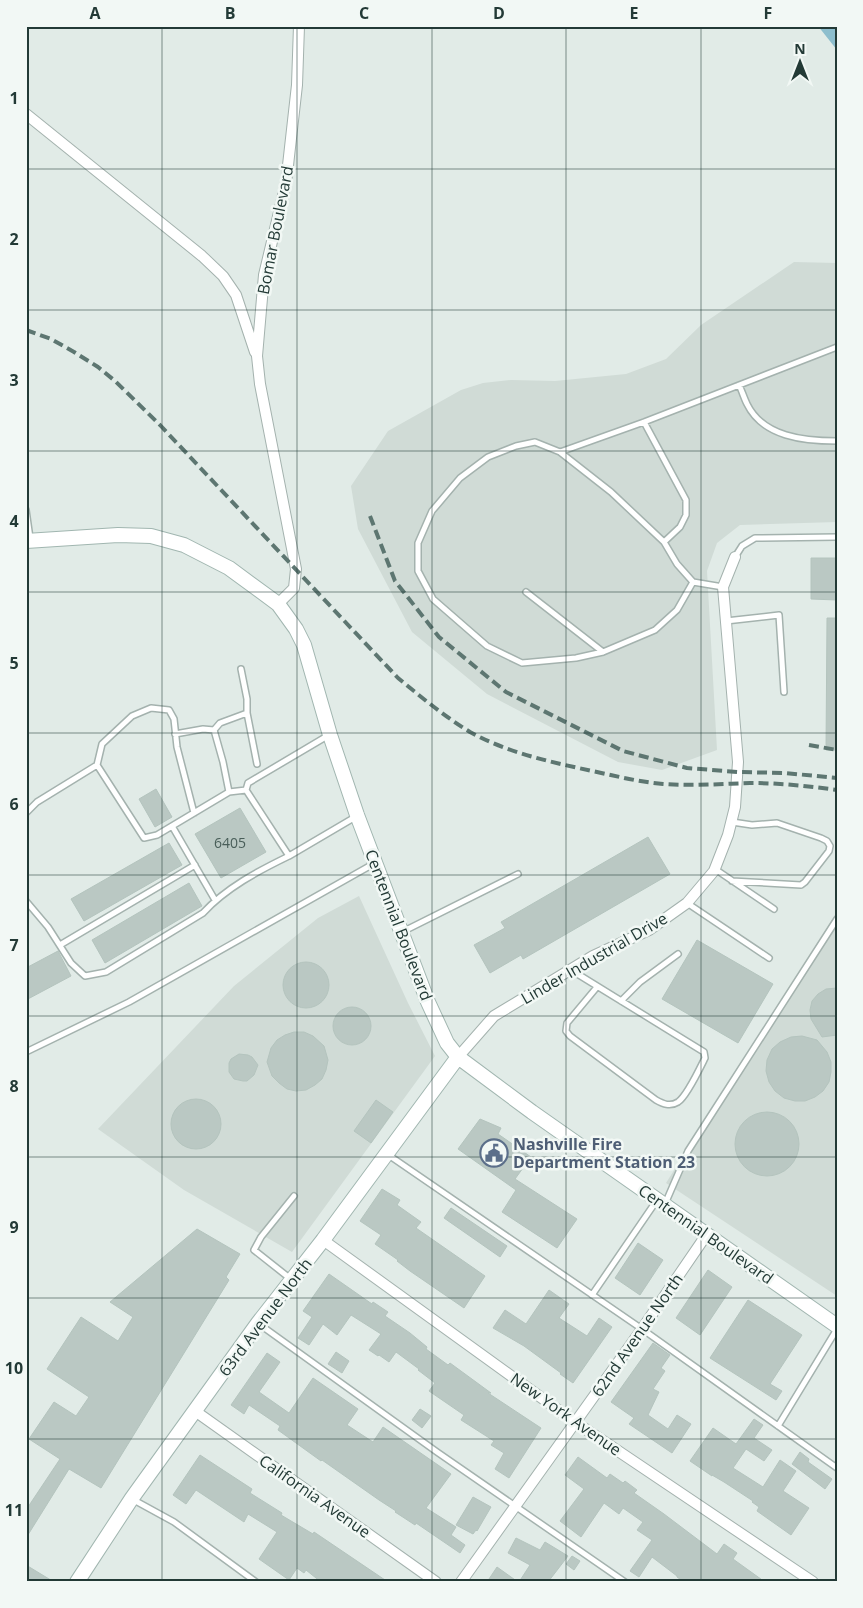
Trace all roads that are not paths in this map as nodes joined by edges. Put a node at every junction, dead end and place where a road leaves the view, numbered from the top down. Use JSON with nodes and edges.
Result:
{"nodes":[{"id":1,"x":299,"y":26,"type":"edge"},
{"id":2,"x":26,"y":114,"type":"edge"},
{"id":3,"x":837,"y":347,"type":"edge"},
{"id":4,"x":257,"y":356,"type":"junction"},
{"id":5,"x":739,"y":385,"type":"junction"},
{"id":6,"x":644,"y":422,"type":"junction"},
{"id":7,"x":837,"y":441,"type":"edge"},
{"id":8,"x":560,"y":452,"type":"junction"},
{"id":9,"x":26,"y":510,"type":"edge"},
{"id":10,"x":837,"y":537,"type":"edge"},
{"id":11,"x":28,"y":542,"type":"edge"},
{"id":12,"x":664,"y":542,"type":"junction"},
{"id":13,"x":735,"y":557,"type":"joint"},
{"id":14,"x":693,"y":582,"type":"junction"},
{"id":15,"x":723,"y":587,"type":"junction"},
{"id":16,"x":526,"y":592,"type":"dead end"},
{"id":17,"x":278,"y":604,"type":"junction"},
{"id":18,"x":726,"y":621,"type":"junction"},
{"id":19,"x":603,"y":652,"type":"junction"},
{"id":20,"x":241,"y":669,"type":"dead end"},
{"id":21,"x":784,"y":692,"type":"dead end"},
{"id":22,"x":247,"y":713,"type":"junction"},
{"id":23,"x":214,"y":730,"type":"junction"},
{"id":24,"x":175,"y":734,"type":"junction"},
{"id":25,"x":330,"y":735,"type":"junction"},
{"id":26,"x":257,"y":764,"type":"dead end"},
{"id":27,"x":97,"y":765,"type":"junction"},
{"id":28,"x":246,"y":790,"type":"junction"},
{"id":29,"x":229,"y":792,"type":"junction"},
{"id":30,"x":26,"y":813,"type":"edge"},
{"id":31,"x":194,"y":813,"type":"junction"},
{"id":32,"x":357,"y":815,"type":"junction"},
{"id":33,"x":732,"y":822,"type":"junction"},
{"id":34,"x":172,"y":826,"type":"junction"},
{"id":35,"x":289,"y":856,"type":"junction"},
{"id":36,"x":375,"y":863,"type":"junction"},
{"id":37,"x":195,"y":866,"type":"junction"},
{"id":38,"x":715,"y":869,"type":"junction"},
{"id":39,"x":518,"y":874,"type":"dead end"},
{"id":40,"x":732,"y":881,"type":"junction"},
{"id":41,"x":215,"y":900,"type":"junction"},
{"id":42,"x":26,"y":901,"type":"edge"},
{"id":43,"x":687,"y":903,"type":"junction"},
{"id":44,"x":774,"y":910,"type":"dead end"},
{"id":45,"x":837,"y":919,"type":"edge"},
{"id":46,"x":401,"y":932,"type":"junction"},
{"id":47,"x":60,"y":945,"type":"junction"},
{"id":48,"x":678,"y":954,"type":"dead end"},
{"id":49,"x":769,"y":958,"type":"dead end"},
{"id":50,"x":571,"y":970,"type":"junction"},
{"id":51,"x":597,"y":987,"type":"junction"},
{"id":52,"x":621,"y":1001,"type":"junction"},
{"id":53,"x":26,"y":1052,"type":"edge"},
{"id":54,"x":458,"y":1057,"type":"junction"},
{"id":55,"x":387,"y":1153,"type":"junction"},
{"id":56,"x":294,"y":1196,"type":"dead end"},
{"id":57,"x":661,"y":1202,"type":"junction"},
{"id":58,"x":707,"y":1234,"type":"junction"},
{"id":59,"x":323,"y":1240,"type":"junction"},
{"id":60,"x":292,"y":1280,"type":"junction"},
{"id":61,"x":592,"y":1295,"type":"junction"},
{"id":62,"x":258,"y":1323,"type":"junction"},
{"id":63,"x":837,"y":1328,"type":"edge"},
{"id":64,"x":642,"y":1329,"type":"junction"},
{"id":65,"x":195,"y":1411,"type":"junction"},
{"id":66,"x":575,"y":1422,"type":"junction"},
{"id":67,"x":778,"y":1426,"type":"junction"},
{"id":68,"x":837,"y":1468,"type":"edge"},
{"id":69,"x":132,"y":1498,"type":"junction"},
{"id":70,"x":515,"y":1506,"type":"junction"},
{"id":71,"x":77,"y":1582,"type":"edge"},
{"id":72,"x":256,"y":1582,"type":"edge"},
{"id":73,"x":436,"y":1582,"type":"edge"},
{"id":74,"x":461,"y":1582,"type":"edge"},
{"id":75,"x":624,"y":1582,"type":"edge"},
{"id":76,"x":813,"y":1582,"type":"edge"}],
"edges":[{"from":1,"to":4,"type":"street","name":"Bomar Boulevard"},
{"from":2,"to":4,"type":"street"},
{"from":3,"to":5,"type":"lane"},
{"from":4,"to":17,"type":"street","name":"Bomar Boulevard"},
{"from":5,"to":6,"type":"lane"},
{"from":5,"to":7,"type":"lane"},
{"from":6,"to":8,"type":"lane"},
{"from":6,"to":12,"type":"lane"},
{"from":8,"to":12,"type":"lane"},
{"from":8,"to":19,"type":"lane"},
{"from":9,"to":11,"type":"lane"},
{"from":10,"to":13,"type":"lane"},
{"from":11,"to":17,"type":"main road","name":"Centennial Boulevard"},
{"from":12,"to":14,"type":"lane"},
{"from":13,"to":15,"type":"street","name":"Linder Industrial Drive"},
{"from":14,"to":15,"type":"lane"},
{"from":14,"to":19,"type":"lane"},
{"from":15,"to":18,"type":"street","name":"Linder Industrial Drive"},
{"from":16,"to":19,"type":"lane"},
{"from":17,"to":25,"type":"main road","name":"Centennial Boulevard"},
{"from":18,"to":21,"type":"lane"},
{"from":18,"to":33,"type":"street","name":"Linder Industrial Drive"},
{"from":20,"to":22,"type":"lane"},
{"from":22,"to":23,"type":"lane"},
{"from":22,"to":26,"type":"lane"},
{"from":23,"to":24,"type":"lane"},
{"from":23,"to":29,"type":"lane"},
{"from":24,"to":27,"type":"lane"},
{"from":24,"to":31,"type":"lane"},
{"from":25,"to":28,"type":"lane"},
{"from":25,"to":32,"type":"main road","name":"Centennial Boulevard"},
{"from":27,"to":30,"type":"lane"},
{"from":27,"to":34,"type":"lane"},
{"from":28,"to":29,"type":"lane"},
{"from":28,"to":35,"type":"lane"},
{"from":29,"to":31,"type":"lane"},
{"from":31,"to":34,"type":"lane"},
{"from":32,"to":35,"type":"lane"},
{"from":32,"to":36,"type":"main road","name":"Centennial Boulevard"},
{"from":33,"to":38,"type":"street","name":"Linder Industrial Drive"},
{"from":33,"to":40,"type":"lane"},
{"from":34,"to":37,"type":"lane"},
{"from":35,"to":41,"type":"lane"},
{"from":36,"to":46,"type":"main road","name":"Centennial Boulevard"},
{"from":36,"to":53,"type":"lane"},
{"from":37,"to":41,"type":"lane"},
{"from":37,"to":47,"type":"lane"},
{"from":38,"to":40,"type":"lane"},
{"from":38,"to":43,"type":"street","name":"Linder Industrial Drive"},
{"from":39,"to":46,"type":"lane"},
{"from":40,"to":44,"type":"lane"},
{"from":41,"to":47,"type":"lane"},
{"from":42,"to":47,"type":"lane"},
{"from":43,"to":49,"type":"lane"},
{"from":43,"to":50,"type":"street","name":"Linder Industrial Drive"},
{"from":45,"to":57,"type":"lane"},
{"from":46,"to":54,"type":"main road","name":"Centennial Boulevard"},
{"from":48,"to":52,"type":"lane"},
{"from":50,"to":51,"type":"lane"},
{"from":50,"to":54,"type":"street","name":"Linder Industrial Drive"},
{"from":51,"to":52,"type":"lane"},
{"from":51,"to":52,"type":"lane"},
{"from":54,"to":55,"type":"main road","name":"63rd Avenue North"},
{"from":54,"to":57,"type":"main road","name":"Centennial Boulevard"},
{"from":55,"to":59,"type":"main road","name":"63rd Avenue North"},
{"from":55,"to":61,"type":"lane"},
{"from":56,"to":60,"type":"lane"},
{"from":57,"to":58,"type":"main road","name":"Centennial Boulevard"},
{"from":57,"to":61,"type":"lane"},
{"from":58,"to":63,"type":"main road","name":"Centennial Boulevard"},
{"from":58,"to":64,"type":"street","name":"62nd Avenue North"},
{"from":59,"to":60,"type":"main road","name":"63rd Avenue North"},
{"from":59,"to":66,"type":"street","name":"New York Avenue"},
{"from":60,"to":62,"type":"main road","name":"63rd Avenue North"},
{"from":61,"to":64,"type":"lane"},
{"from":62,"to":65,"type":"main road","name":"63rd Avenue North"},
{"from":62,"to":70,"type":"lane"},
{"from":63,"to":67,"type":"lane"},
{"from":64,"to":66,"type":"street","name":"62nd Avenue North"},
{"from":64,"to":67,"type":"lane"},
{"from":65,"to":69,"type":"main road","name":"63rd Avenue North"},
{"from":65,"to":73,"type":"street","name":"California Avenue"},
{"from":66,"to":70,"type":"street","name":"62nd Avenue North"},
{"from":66,"to":76,"type":"street","name":"New York Avenue"},
{"from":67,"to":68,"type":"lane"},
{"from":69,"to":71,"type":"main road","name":"63rd Avenue North"},
{"from":69,"to":72,"type":"lane"},
{"from":70,"to":74,"type":"street","name":"62nd Avenue North"},
{"from":70,"to":75,"type":"lane"}]}
